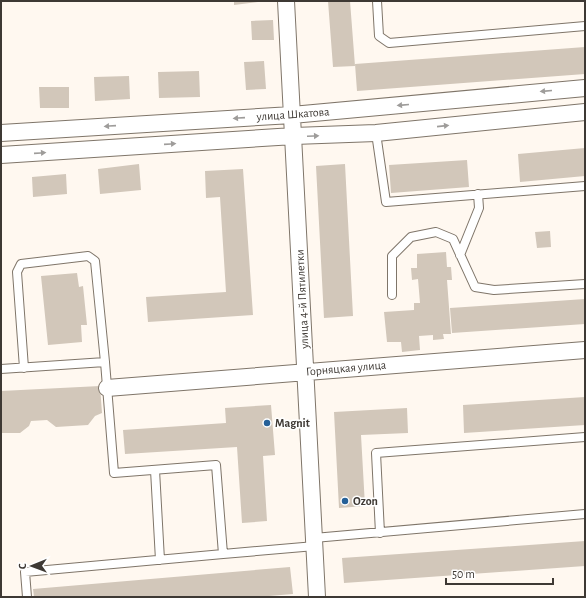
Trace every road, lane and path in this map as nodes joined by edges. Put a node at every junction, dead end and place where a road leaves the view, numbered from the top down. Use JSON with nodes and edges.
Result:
{"nodes":[{"id":1,"x":286,"y":1,"type":"edge"},
{"id":2,"x":377,"y":1,"type":"edge"},
{"id":3,"x":585,"y":26,"type":"edge"},
{"id":4,"x":585,"y":88,"type":"edge"},
{"id":5,"x":585,"y":112,"type":"edge"},
{"id":6,"x":292,"y":115,"type":"junction"},
{"id":7,"x":1,"y":133,"type":"edge"},
{"id":8,"x":376,"y":133,"type":"junction"},
{"id":9,"x":294,"y":136,"type":"junction"},
{"id":10,"x":1,"y":155,"type":"edge"},
{"id":11,"x":585,"y":186,"type":"edge"},
{"id":12,"x":478,"y":194,"type":"junction"},
{"id":13,"x":460,"y":255,"type":"junction"},
{"id":14,"x":585,"y":284,"type":"edge"},
{"id":15,"x":392,"y":295,"type":"dead end"},
{"id":16,"x":585,"y":350,"type":"edge"},
{"id":17,"x":105,"y":362,"type":"junction"},
{"id":18,"x":24,"y":368,"type":"junction"},
{"id":19,"x":1,"y":369,"type":"edge"},
{"id":20,"x":306,"y":372,"type":"junction"},
{"id":21,"x":107,"y":388,"type":"junction"},
{"id":22,"x":585,"y":438,"type":"edge"},
{"id":23,"x":155,"y":470,"type":"junction"},
{"id":24,"x":585,"y":514,"type":"edge"},
{"id":25,"x":380,"y":533,"type":"junction"},
{"id":26,"x":314,"y":542,"type":"junction"},
{"id":27,"x":223,"y":554,"type":"junction"},
{"id":28,"x":160,"y":560,"type":"junction"},
{"id":29,"x":27,"y":597,"type":"edge"},
{"id":30,"x":317,"y":597,"type":"edge"}],
"edges":[{"from":1,"to":6,"type":"street","name":"улица 4-й Пятилетки"},
{"from":2,"to":3,"type":"lane"},
{"from":4,"to":6,"type":"street","name":"улица Шкатова","one_way":true},
{"from":8,"to":5,"type":"street","name":"улица Шкатова","one_way":true},
{"from":6,"to":7,"type":"street","name":"улица Шкатова","one_way":true},
{"from":6,"to":9,"type":"street","name":"улица 4-й Пятилетки"},
{"from":9,"to":8,"type":"street","name":"улица Шкатова","one_way":true},
{"from":8,"to":12,"type":"lane"},
{"from":10,"to":9,"type":"street","name":"улица Шкатова","one_way":true},
{"from":9,"to":20,"type":"street","name":"улица 4-й Пятилетки"},
{"from":11,"to":12,"type":"lane"},
{"from":12,"to":13,"type":"lane"},
{"from":13,"to":14,"type":"lane"},
{"from":13,"to":15,"type":"lane"},
{"from":16,"to":20,"type":"street","name":"Горняцкая улица"},
{"from":17,"to":18,"type":"lane"},
{"from":17,"to":18,"type":"lane"},
{"from":17,"to":21,"type":"lane"},
{"from":18,"to":19,"type":"lane"},
{"from":20,"to":21,"type":"street","name":"Горняцкая улица"},
{"from":20,"to":26,"type":"street","name":"улица 4-й Пятилетки"},
{"from":21,"to":23,"type":"lane"},
{"from":22,"to":25,"type":"lane"},
{"from":23,"to":27,"type":"lane"},
{"from":23,"to":28,"type":"lane"},
{"from":24,"to":25,"type":"lane"},
{"from":25,"to":26,"type":"lane"},
{"from":26,"to":27,"type":"lane"},
{"from":26,"to":30,"type":"street","name":"улица 4-й Пятилетки"},
{"from":27,"to":28,"type":"lane"},
{"from":28,"to":29,"type":"lane"}]}
